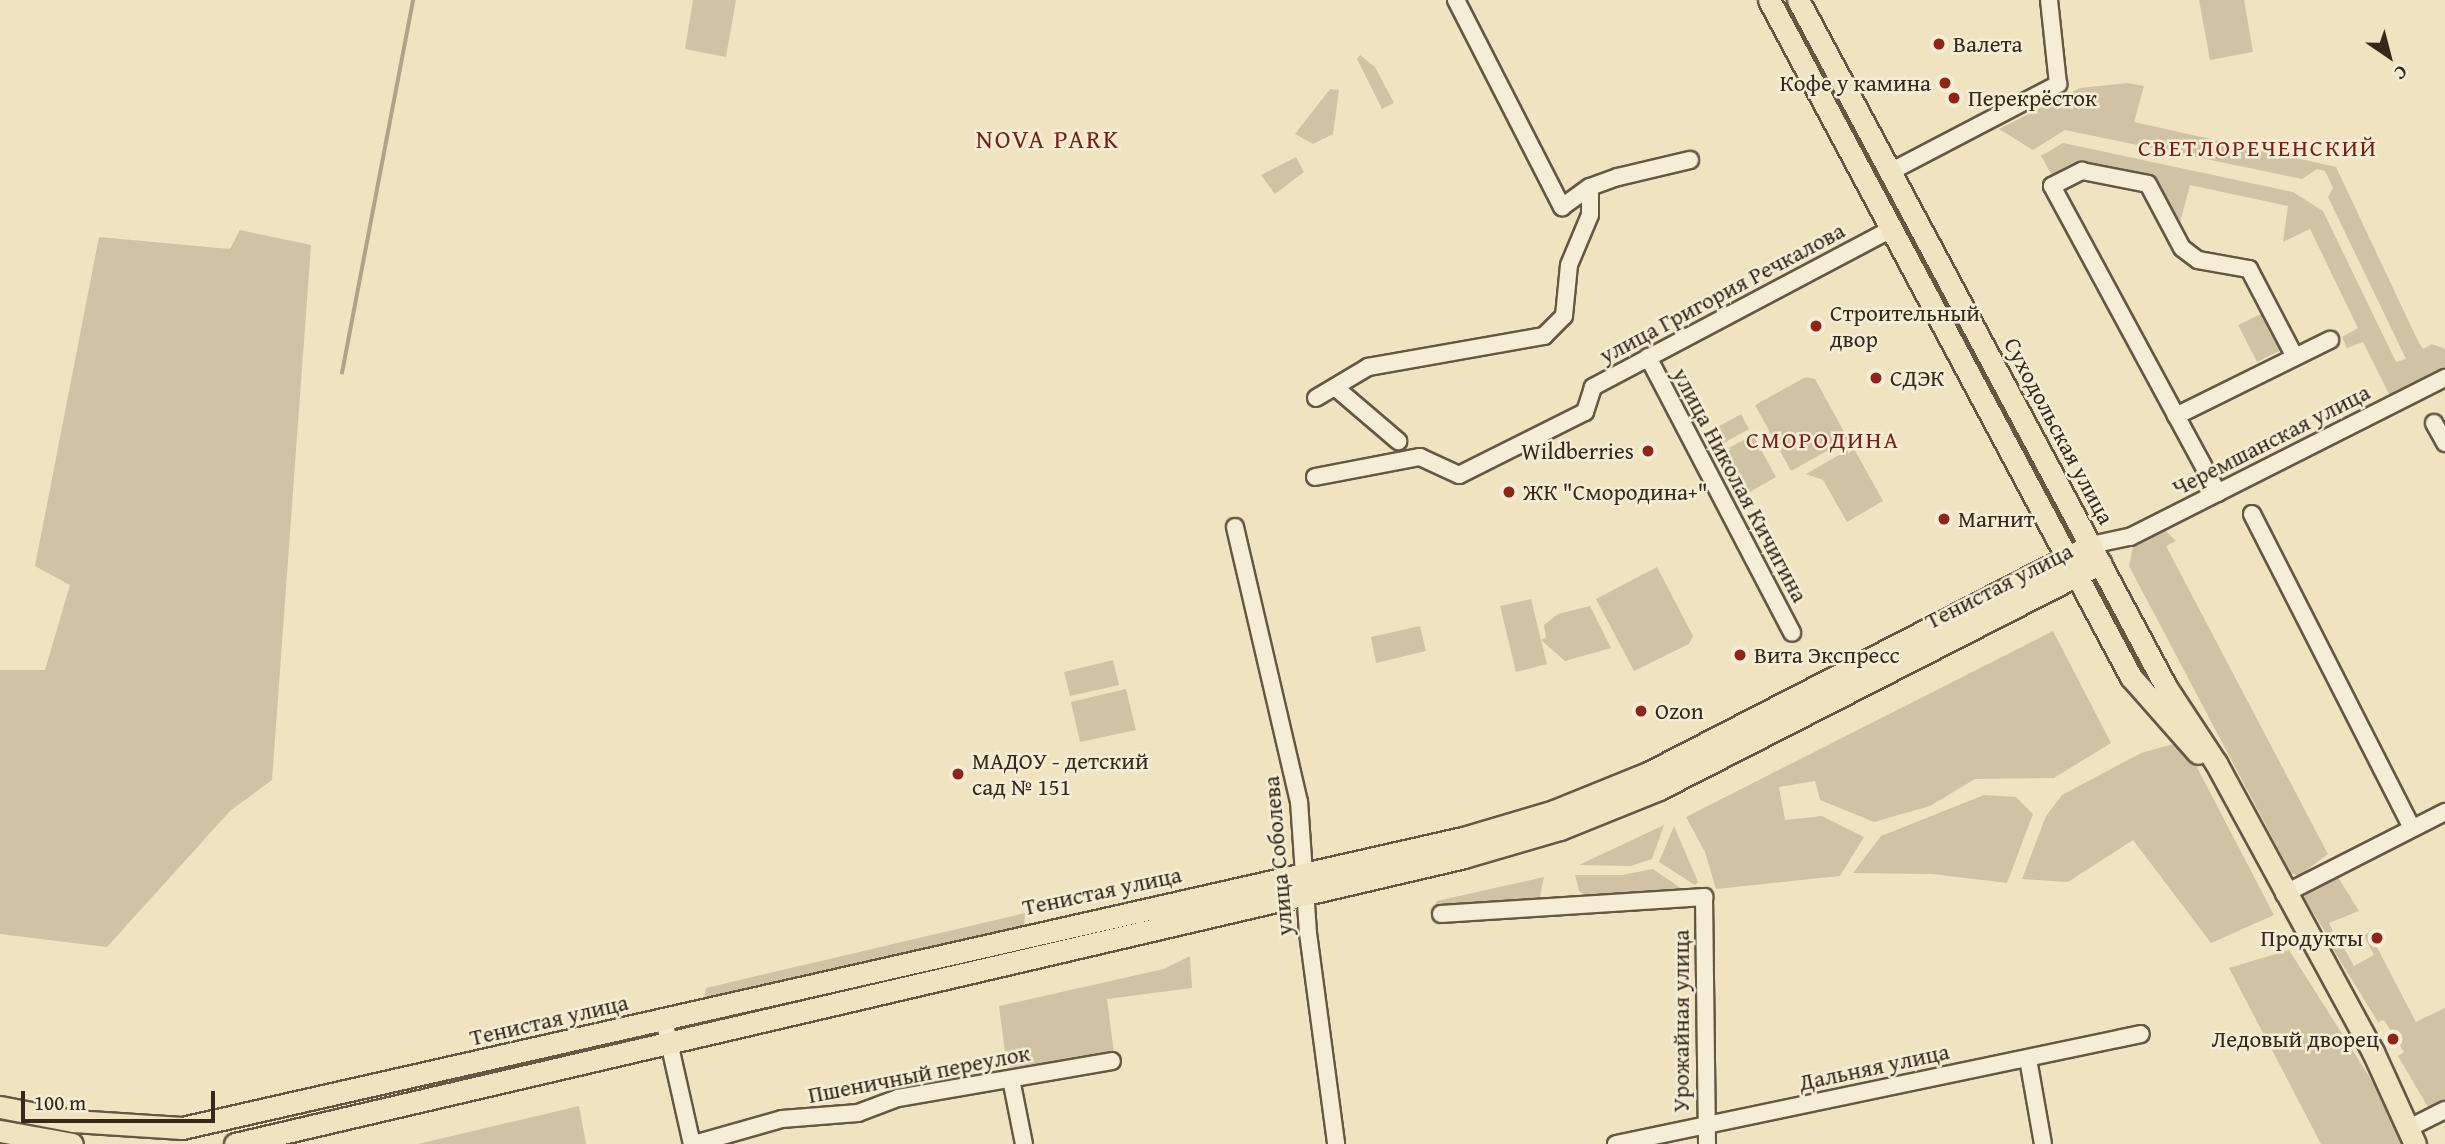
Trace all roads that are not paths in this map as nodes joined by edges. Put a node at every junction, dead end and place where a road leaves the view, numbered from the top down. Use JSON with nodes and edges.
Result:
{"nodes":[{"id":1,"x":1456,"y":0,"type":"edge"},
{"id":2,"x":1769,"y":0,"type":"edge"},
{"id":3,"x":1798,"y":0,"type":"edge"},
{"id":4,"x":2049,"y":0,"type":"edge"},
{"id":5,"x":1690,"y":160,"type":"dead end"},
{"id":6,"x":1889,"y":172,"type":"junction"},
{"id":7,"x":1590,"y":187,"type":"junction"},
{"id":8,"x":1892,"y":229,"type":"junction"},
{"id":9,"x":2330,"y":340,"type":"dead end"},
{"id":10,"x":1648,"y":357,"type":"junction"},
{"id":11,"x":2295,"y":357,"type":"junction"},
{"id":12,"x":2445,"y":378,"type":"edge"},
{"id":13,"x":1336,"y":388,"type":"junction"},
{"id":14,"x":1316,"y":398,"type":"dead end"},
{"id":15,"x":2176,"y":416,"type":"junction"},
{"id":16,"x":2434,"y":423,"type":"dead end"},
{"id":17,"x":1398,"y":442,"type":"dead end"},
{"id":18,"x":2445,"y":443,"type":"edge"},
{"id":19,"x":1315,"y":477,"type":"dead end"},
{"id":20,"x":2218,"y":493,"type":"junction"},
{"id":21,"x":2252,"y":514,"type":"dead end"},
{"id":22,"x":1235,"y":527,"type":"dead end"},
{"id":23,"x":2095,"y":554,"type":"junction"},
{"id":24,"x":2073,"y":566,"type":"junction"},
{"id":25,"x":1792,"y":633,"type":"dead end"},
{"id":26,"x":2229,"y":792,"type":"junction"},
{"id":27,"x":2445,"y":813,"type":"edge"},
{"id":28,"x":2412,"y":828,"type":"junction"},
{"id":29,"x":1307,"y":884,"type":"junction"},
{"id":30,"x":2284,"y":894,"type":"junction"},
{"id":31,"x":1441,"y":914,"type":"dead end"},
{"id":32,"x":666,"y":1030,"type":"junction"},
{"id":33,"x":2141,"y":1034,"type":"dead end"},
{"id":34,"x":2028,"y":1059,"type":"junction"},
{"id":35,"x":1112,"y":1061,"type":"dead end"},
{"id":36,"x":1011,"y":1080,"type":"junction"},
{"id":37,"x":0,"y":1107,"type":"edge"},
{"id":38,"x":2445,"y":1111,"type":"edge"},
{"id":39,"x":1703,"y":1126,"type":"junction"},
{"id":40,"x":0,"y":1131,"type":"edge"},
{"id":41,"x":2412,"y":1136,"type":"edge"},
{"id":42,"x":72,"y":1144,"type":"edge"},
{"id":43,"x":235,"y":1144,"type":"edge"},
{"id":44,"x":693,"y":1144,"type":"edge"},
{"id":45,"x":1024,"y":1144,"type":"edge"},
{"id":46,"x":1336,"y":1144,"type":"edge"},
{"id":47,"x":1616,"y":1144,"type":"edge"},
{"id":48,"x":1706,"y":1144,"type":"edge"},
{"id":49,"x":2043,"y":1144,"type":"edge"}],
"edges":[{"from":1,"to":7,"type":"street"},
{"from":2,"to":8,"type":"main road","name":"Суходольская улица"},
{"from":3,"to":6,"type":"main road","name":"Суходольская улица"},
{"from":4,"to":6,"type":"street"},
{"from":5,"to":7,"type":"street"},
{"from":6,"to":23,"type":"main road","name":"Суходольская улица"},
{"from":7,"to":13,"type":"street"},
{"from":8,"to":10,"type":"street","name":"улица Григория Речкалова"},
{"from":8,"to":24,"type":"main road","name":"Суходольская улица"},
{"from":9,"to":11,"type":"street"},
{"from":10,"to":19,"type":"street","name":"улица Григория Речкалова"},
{"from":10,"to":25,"type":"street","name":"улица Николая Кичигина"},
{"from":11,"to":15,"type":"street"},
{"from":11,"to":15,"type":"street"},
{"from":12,"to":20,"type":"street","name":"Черемшанская улица"},
{"from":13,"to":14,"type":"street"},
{"from":13,"to":17,"type":"street"},
{"from":15,"to":20,"type":"street"},
{"from":16,"to":18,"type":"street"},
{"from":20,"to":23,"type":"street","name":"Черемшанская улица"},
{"from":21,"to":28,"type":"street"},
{"from":22,"to":29,"type":"street","name":"улица Соболева"},
{"from":23,"to":24,"type":"main road","name":"Тенистая улица"},
{"from":23,"to":26,"type":"main road","name":"Суходольская улица"},
{"from":24,"to":26,"type":"main road","name":"Суходольская улица"},
{"from":24,"to":29,"type":"main road","name":"Тенистая улица"},
{"from":26,"to":30,"type":"main road","name":"Суходольская улица"},
{"from":27,"to":28,"type":"street"},
{"from":28,"to":30,"type":"street"},
{"from":29,"to":32,"type":"main road","name":"Тенистая улица"},
{"from":29,"to":46,"type":"street","name":"улица Соболева"},
{"from":30,"to":41,"type":"main road","name":"Суходольская улица"},
{"from":31,"to":39,"type":"street","name":"Урожайная улица"},
{"from":32,"to":37,"type":"main road","name":"Тенистая улица"},
{"from":32,"to":43,"type":"main road","name":"Тенистая улица"},
{"from":32,"to":44,"type":"street"},
{"from":33,"to":34,"type":"street","name":"Дальняя улица"},
{"from":34,"to":39,"type":"street","name":"Дальняя улица"},
{"from":34,"to":49,"type":"street"},
{"from":35,"to":36,"type":"street","name":"Пшеничный переулок"},
{"from":36,"to":44,"type":"street","name":"Пшеничный переулок"},
{"from":36,"to":45,"type":"street"},
{"from":38,"to":41,"type":"street"},
{"from":39,"to":47,"type":"street","name":"Дальняя улица"},
{"from":39,"to":48,"type":"street","name":"Урожайная улица"},
{"from":40,"to":42,"type":"main road"}]}
